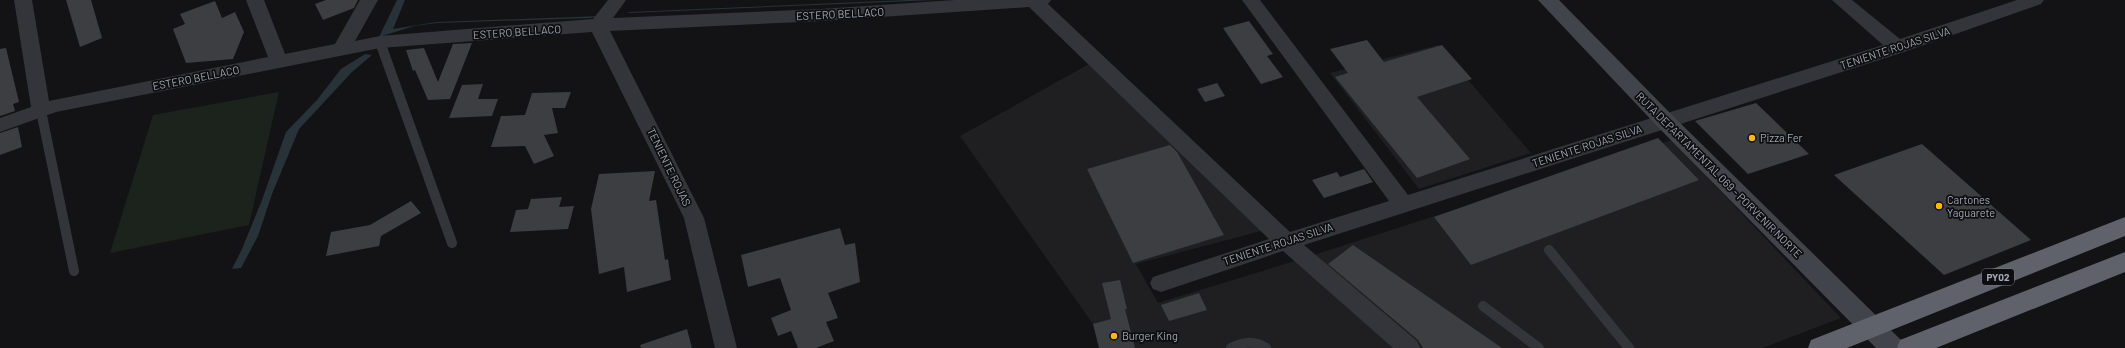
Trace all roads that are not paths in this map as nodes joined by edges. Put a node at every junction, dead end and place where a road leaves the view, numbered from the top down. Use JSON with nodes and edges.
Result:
{"nodes":[{"id":1,"x":23,"y":0,"type":"edge"},
{"id":2,"x":255,"y":0,"type":"edge"},
{"id":3,"x":369,"y":0,"type":"edge"},
{"id":4,"x":617,"y":0,"type":"edge"},
{"id":5,"x":1251,"y":0,"type":"edge"},
{"id":6,"x":1548,"y":0,"type":"edge"},
{"id":7,"x":1841,"y":0,"type":"edge"},
{"id":8,"x":2035,"y":0,"type":"edge"},
{"id":9,"x":1037,"y":1,"type":"edge"},
{"id":10,"x":598,"y":25,"type":"junction"},
{"id":11,"x":380,"y":42,"type":"junction"},
{"id":12,"x":1898,"y":48,"type":"junction"},
{"id":13,"x":341,"y":50,"type":"junction"},
{"id":14,"x":279,"y":62,"type":"junction"},
{"id":15,"x":41,"y":111,"type":"junction"},
{"id":16,"x":1665,"y":121,"type":"junction"},
{"id":17,"x":0,"y":125,"type":"edge"},
{"id":18,"x":1403,"y":204,"type":"junction"},
{"id":19,"x":2125,"y":226,"type":"edge"},
{"id":20,"x":1285,"y":241,"type":"junction"},
{"id":21,"x":452,"y":243,"type":"dead end"},
{"id":22,"x":1549,"y":250,"type":"dead end"},
{"id":23,"x":2125,"y":262,"type":"edge"},
{"id":24,"x":74,"y":270,"type":"dead end"},
{"id":25,"x":1160,"y":282,"type":"dead end"},
{"id":26,"x":1483,"y":306,"type":"dead end"},
{"id":27,"x":1871,"y":328,"type":"junction"},
{"id":28,"x":726,"y":348,"type":"edge"},
{"id":29,"x":1230,"y":348,"type":"edge"},
{"id":30,"x":1266,"y":348,"type":"edge"},
{"id":31,"x":1409,"y":348,"type":"edge"},
{"id":32,"x":1539,"y":348,"type":"edge"},
{"id":33,"x":1629,"y":348,"type":"edge"},
{"id":34,"x":1820,"y":348,"type":"edge"},
{"id":35,"x":1892,"y":348,"type":"edge"},
{"id":36,"x":1909,"y":348,"type":"edge"}],
"edges":[{"from":1,"to":15,"type":"street"},
{"from":2,"to":14,"type":"street"},
{"from":3,"to":13,"type":"street"},
{"from":4,"to":10,"type":"street"},
{"from":5,"to":18,"type":"street"},
{"from":6,"to":16,"type":"main road","name":"RUTA DEPARTAMENTAL 069 - PORVENIR NORTE"},
{"from":7,"to":12,"type":"street"},
{"from":8,"to":12,"type":"street","name":"TENIENTE ROJAS SILVA"},
{"from":9,"to":10,"type":"street","name":"ESTERO BELLACO"},
{"from":9,"to":20,"type":"street"},
{"from":10,"to":11,"type":"street","name":"ESTERO BELLACO"},
{"from":10,"to":28,"type":"street","name":"TENIENTE ROJAS"},
{"from":11,"to":13,"type":"street","name":"ESTERO BELLACO"},
{"from":11,"to":21,"type":"lane"},
{"from":12,"to":16,"type":"street","name":"TENIENTE ROJAS SILVA"},
{"from":13,"to":14,"type":"street","name":"ESTERO BELLACO"},
{"from":14,"to":15,"type":"street","name":"ESTERO BELLACO"},
{"from":15,"to":17,"type":"street","name":"ESTERO BELLACO"},
{"from":15,"to":24,"type":"lane"},
{"from":16,"to":18,"type":"street","name":"TENIENTE ROJAS SILVA"},
{"from":16,"to":27,"type":"main road","name":"RUTA DEPARTAMENTAL 069 - PORVENIR NORTE"},
{"from":18,"to":20,"type":"street","name":"TENIENTE ROJAS SILVA"},
{"from":19,"to":27,"type":"highway","number":"PY02"},
{"from":20,"to":25,"type":"street","name":"TENIENTE ROJAS SILVA"},
{"from":20,"to":31,"type":"street"},
{"from":22,"to":33,"type":"lane"},
{"from":23,"to":36,"type":"highway"},
{"from":26,"to":32,"type":"lane"},
{"from":27,"to":34,"type":"highway","number":"PY02"},
{"from":27,"to":35,"type":"main road","name":"RUTA DEPARTAMENTAL 069 - PORVENIR NORTE"},
{"from":29,"to":30,"type":"lane"}]}
